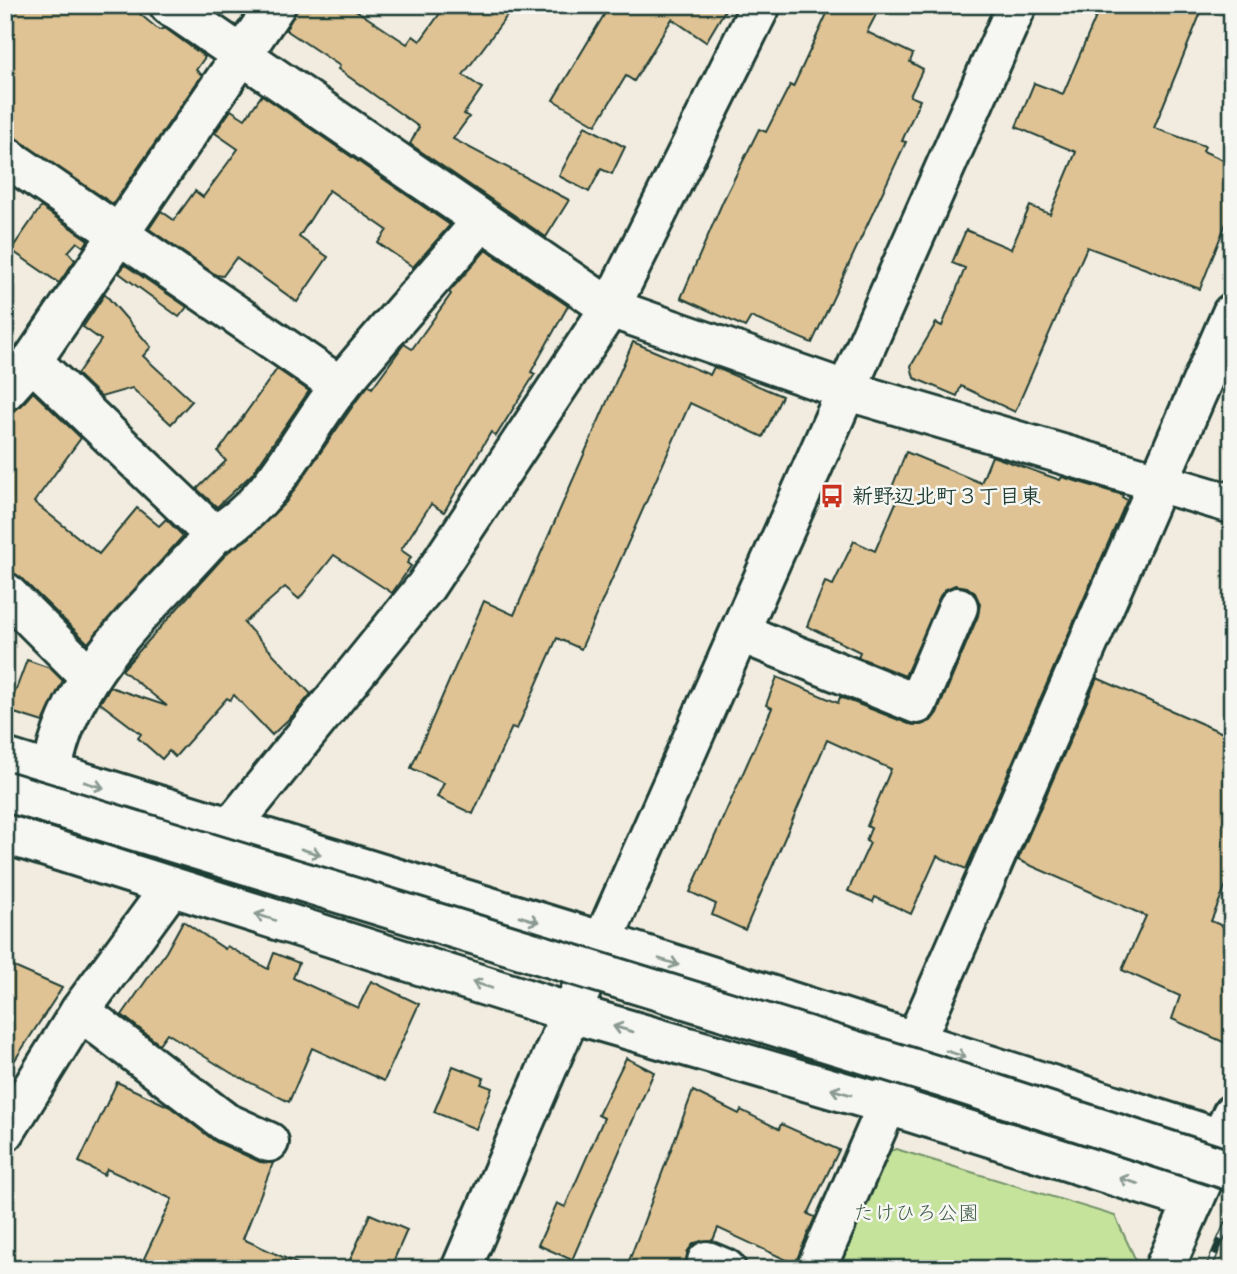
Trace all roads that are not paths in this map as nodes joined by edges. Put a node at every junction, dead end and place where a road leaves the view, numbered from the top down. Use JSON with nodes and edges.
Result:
{"nodes":[{"id":1,"x":169,"y":5,"type":"edge"},
{"id":2,"x":276,"y":5,"type":"edge"},
{"id":3,"x":761,"y":5,"type":"edge"},
{"id":4,"x":1017,"y":5,"type":"edge"},
{"id":5,"x":244,"y":56,"type":"junction"},
{"id":6,"x":5,"y":156,"type":"edge"},
{"id":7,"x":482,"y":221,"type":"junction"},
{"id":8,"x":120,"y":234,"type":"junction"},
{"id":9,"x":610,"y":308,"type":"junction"},
{"id":10,"x":1232,"y":313,"type":"edge"},
{"id":11,"x":32,"y":361,"type":"junction"},
{"id":12,"x":340,"y":386,"type":"junction"},
{"id":13,"x":5,"y":391,"type":"edge"},
{"id":14,"x":848,"y":391,"type":"junction"},
{"id":15,"x":1159,"y":484,"type":"junction"},
{"id":16,"x":1232,"y":504,"type":"edge"},
{"id":17,"x":214,"y":535,"type":"junction"},
{"id":18,"x":5,"y":592,"type":"edge"},
{"id":19,"x":958,"y":607,"type":"dead end"},
{"id":20,"x":741,"y":633,"type":"junction"},
{"id":21,"x":89,"y":676,"type":"junction"},
{"id":22,"x":5,"y":758,"type":"edge"},
{"id":23,"x":52,"y":772,"type":"junction"},
{"id":24,"x":5,"y":791,"type":"edge"},
{"id":25,"x":231,"y":827,"type":"junction"},
{"id":26,"x":5,"y":834,"type":"edge"},
{"id":27,"x":171,"y":887,"type":"junction"},
{"id":28,"x":604,"y":942,"type":"junction"},
{"id":29,"x":80,"y":1011,"type":"junction"},
{"id":30,"x":570,"y":1013,"type":"junction"},
{"id":31,"x":916,"y":1041,"type":"junction"},
{"id":32,"x":888,"y":1105,"type":"junction"},
{"id":33,"x":5,"y":1132,"type":"edge"},
{"id":34,"x":1228,"y":1141,"type":"edge"},
{"id":35,"x":269,"y":1142,"type":"dead end"},
{"id":36,"x":1194,"y":1201,"type":"junction"},
{"id":37,"x":461,"y":1269,"type":"edge"},
{"id":38,"x":817,"y":1269,"type":"edge"},
{"id":39,"x":1164,"y":1269,"type":"edge"}],
"edges":[{"from":1,"to":5,"type":"street"},
{"from":2,"to":5,"type":"street"},
{"from":3,"to":9,"type":"street"},
{"from":4,"to":14,"type":"street"},
{"from":5,"to":7,"type":"street"},
{"from":5,"to":8,"type":"street"},
{"from":6,"to":8,"type":"street"},
{"from":7,"to":9,"type":"street"},
{"from":7,"to":12,"type":"street"},
{"from":8,"to":11,"type":"street"},
{"from":8,"to":12,"type":"street"},
{"from":9,"to":14,"type":"street"},
{"from":9,"to":25,"type":"street"},
{"from":10,"to":15,"type":"street"},
{"from":11,"to":13,"type":"street"},
{"from":11,"to":17,"type":"street"},
{"from":12,"to":17,"type":"street"},
{"from":14,"to":15,"type":"street"},
{"from":14,"to":20,"type":"street"},
{"from":15,"to":16,"type":"street"},
{"from":15,"to":31,"type":"street"},
{"from":17,"to":21,"type":"street"},
{"from":18,"to":21,"type":"street"},
{"from":19,"to":20,"type":"street"},
{"from":20,"to":28,"type":"street"},
{"from":21,"to":23,"type":"street"},
{"from":22,"to":23,"type":"street"},
{"from":23,"to":25,"type":"street","one_way":true},
{"from":24,"to":34,"type":"street","bridge":true},
{"from":25,"to":28,"type":"street","one_way":true},
{"from":26,"to":27,"type":"street"},
{"from":27,"to":29,"type":"street"},
{"from":30,"to":27,"type":"street","one_way":true},
{"from":28,"to":30,"type":"street"},
{"from":28,"to":31,"type":"street","one_way":true},
{"from":29,"to":33,"type":"street"},
{"from":29,"to":35,"type":"street"},
{"from":32,"to":30,"type":"street","one_way":true},
{"from":30,"to":37,"type":"street"},
{"from":31,"to":32,"type":"street"},
{"from":31,"to":34,"type":"street","one_way":true},
{"from":36,"to":32,"type":"street","one_way":true},
{"from":32,"to":38,"type":"street"},
{"from":34,"to":36,"type":"street"},
{"from":36,"to":39,"type":"street"}]}
